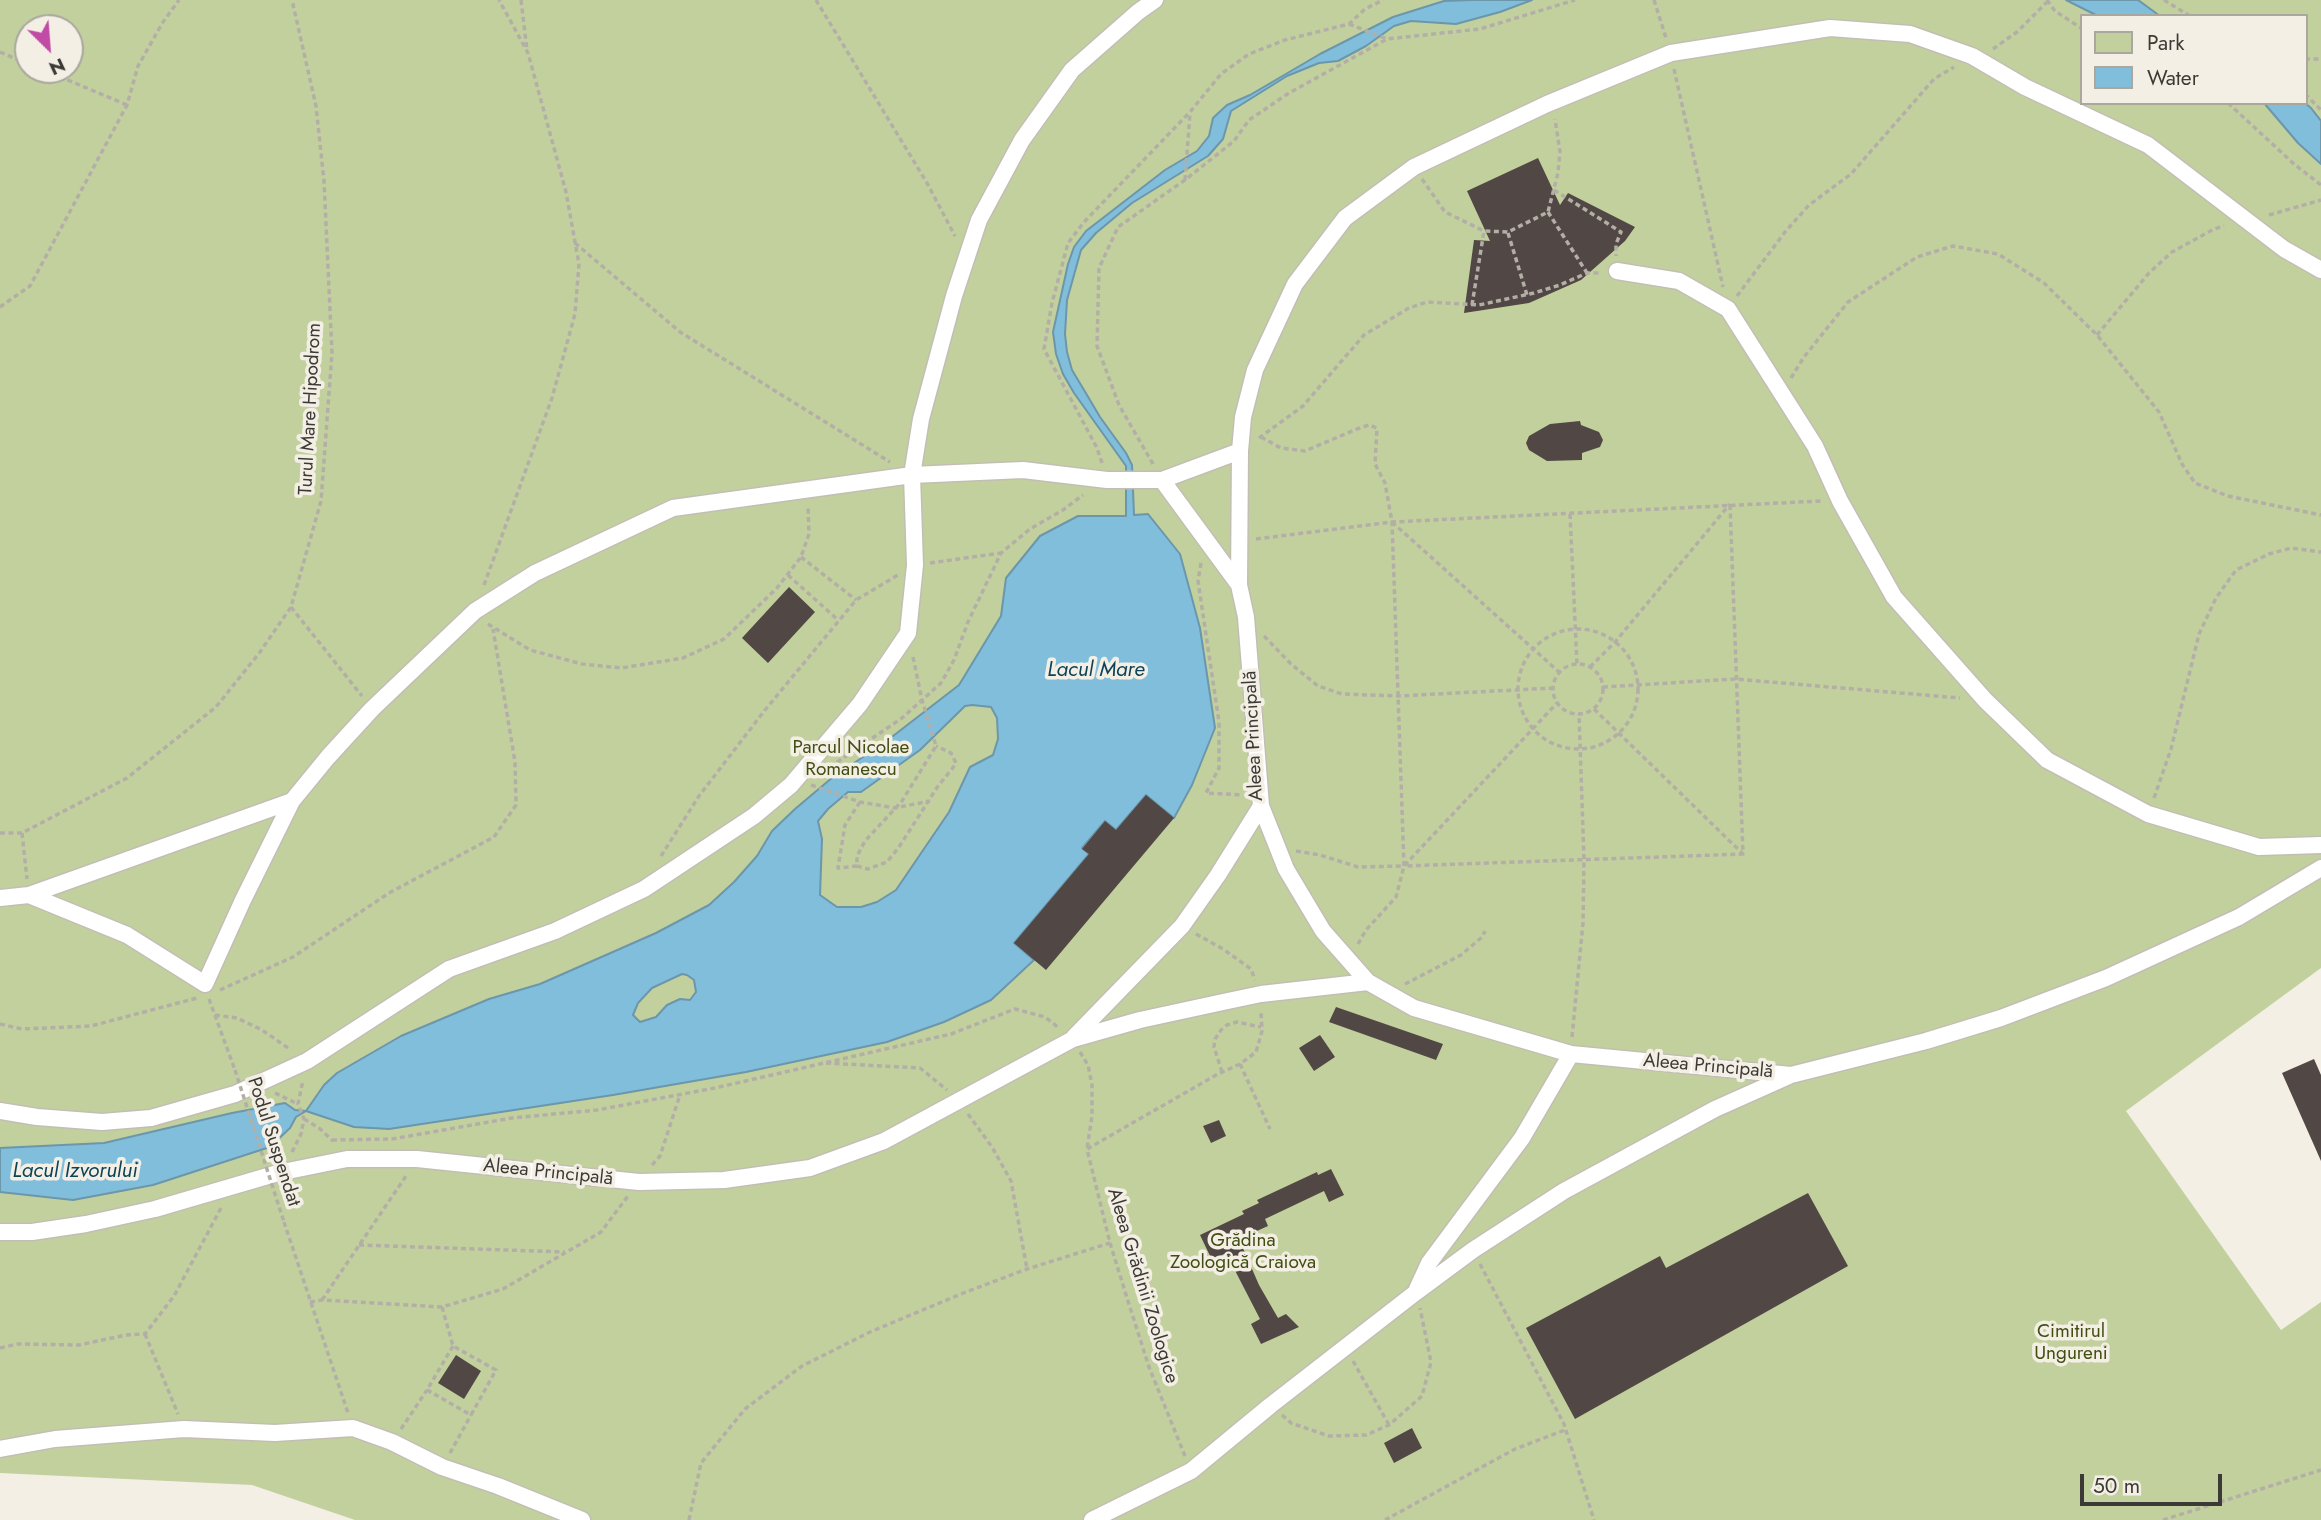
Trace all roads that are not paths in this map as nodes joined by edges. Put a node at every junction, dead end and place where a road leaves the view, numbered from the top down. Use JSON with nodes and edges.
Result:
{"nodes":[{"id":1,"x":1156,"y":0,"type":"edge"},
{"id":2,"x":2321,"y":270,"type":"edge"},
{"id":3,"x":1617,"y":271,"type":"road end"},
{"id":4,"x":1240,"y":451,"type":"junction"},
{"id":5,"x":912,"y":475,"type":"junction"},
{"id":6,"x":1162,"y":480,"type":"junction"},
{"id":7,"x":1239,"y":585,"type":"junction"},
{"id":8,"x":292,"y":801,"type":"junction"},
{"id":9,"x":1261,"y":801,"type":"junction"},
{"id":10,"x":2321,"y":845,"type":"edge"},
{"id":11,"x":2321,"y":868,"type":"edge"},
{"id":12,"x":29,"y":895,"type":"junction"},
{"id":13,"x":0,"y":898,"type":"edge"},
{"id":14,"x":1368,"y":982,"type":"junction"},
{"id":15,"x":1073,"y":1039,"type":"junction"},
{"id":16,"x":1571,"y":1055,"type":"junction"},
{"id":17,"x":1791,"y":1075,"type":"junction"},
{"id":18,"x":0,"y":1111,"type":"edge"},
{"id":19,"x":0,"y":1232,"type":"edge"},
{"id":20,"x":1415,"y":1293,"type":"junction"},
{"id":21,"x":0,"y":1449,"type":"edge"},
{"id":22,"x":582,"y":1520,"type":"edge"},
{"id":23,"x":1092,"y":1520,"type":"edge"}],
"edges":[{"from":1,"to":5,"type":"street"},
{"from":2,"to":4,"type":"street","name":"Aleea Principală"},
{"from":3,"to":10,"type":"street"},
{"from":4,"to":6,"type":"street"},
{"from":4,"to":7,"type":"street","name":"Aleea Principală"},
{"from":5,"to":6,"type":"street"},
{"from":5,"to":8,"type":"street"},
{"from":5,"to":18,"type":"street"},
{"from":6,"to":7,"type":"street"},
{"from":7,"to":9,"type":"street","name":"Aleea Principală"},
{"from":8,"to":12,"type":"street"},
{"from":8,"to":12,"type":"street"},
{"from":9,"to":14,"type":"street"},
{"from":9,"to":15,"type":"street","name":"Aleea Principală"},
{"from":11,"to":17,"type":"street","name":"Aleea Principală"},
{"from":12,"to":13,"type":"street"},
{"from":14,"to":15,"type":"street","name":"Aleea Principală"},
{"from":14,"to":16,"type":"street","name":"Aleea Principală"},
{"from":15,"to":19,"type":"street","name":"Aleea Principală"},
{"from":16,"to":17,"type":"street","name":"Aleea Principală"},
{"from":16,"to":20,"type":"street"},
{"from":17,"to":20,"type":"street"},
{"from":20,"to":23,"type":"street"},
{"from":21,"to":22,"type":"street"}]}
